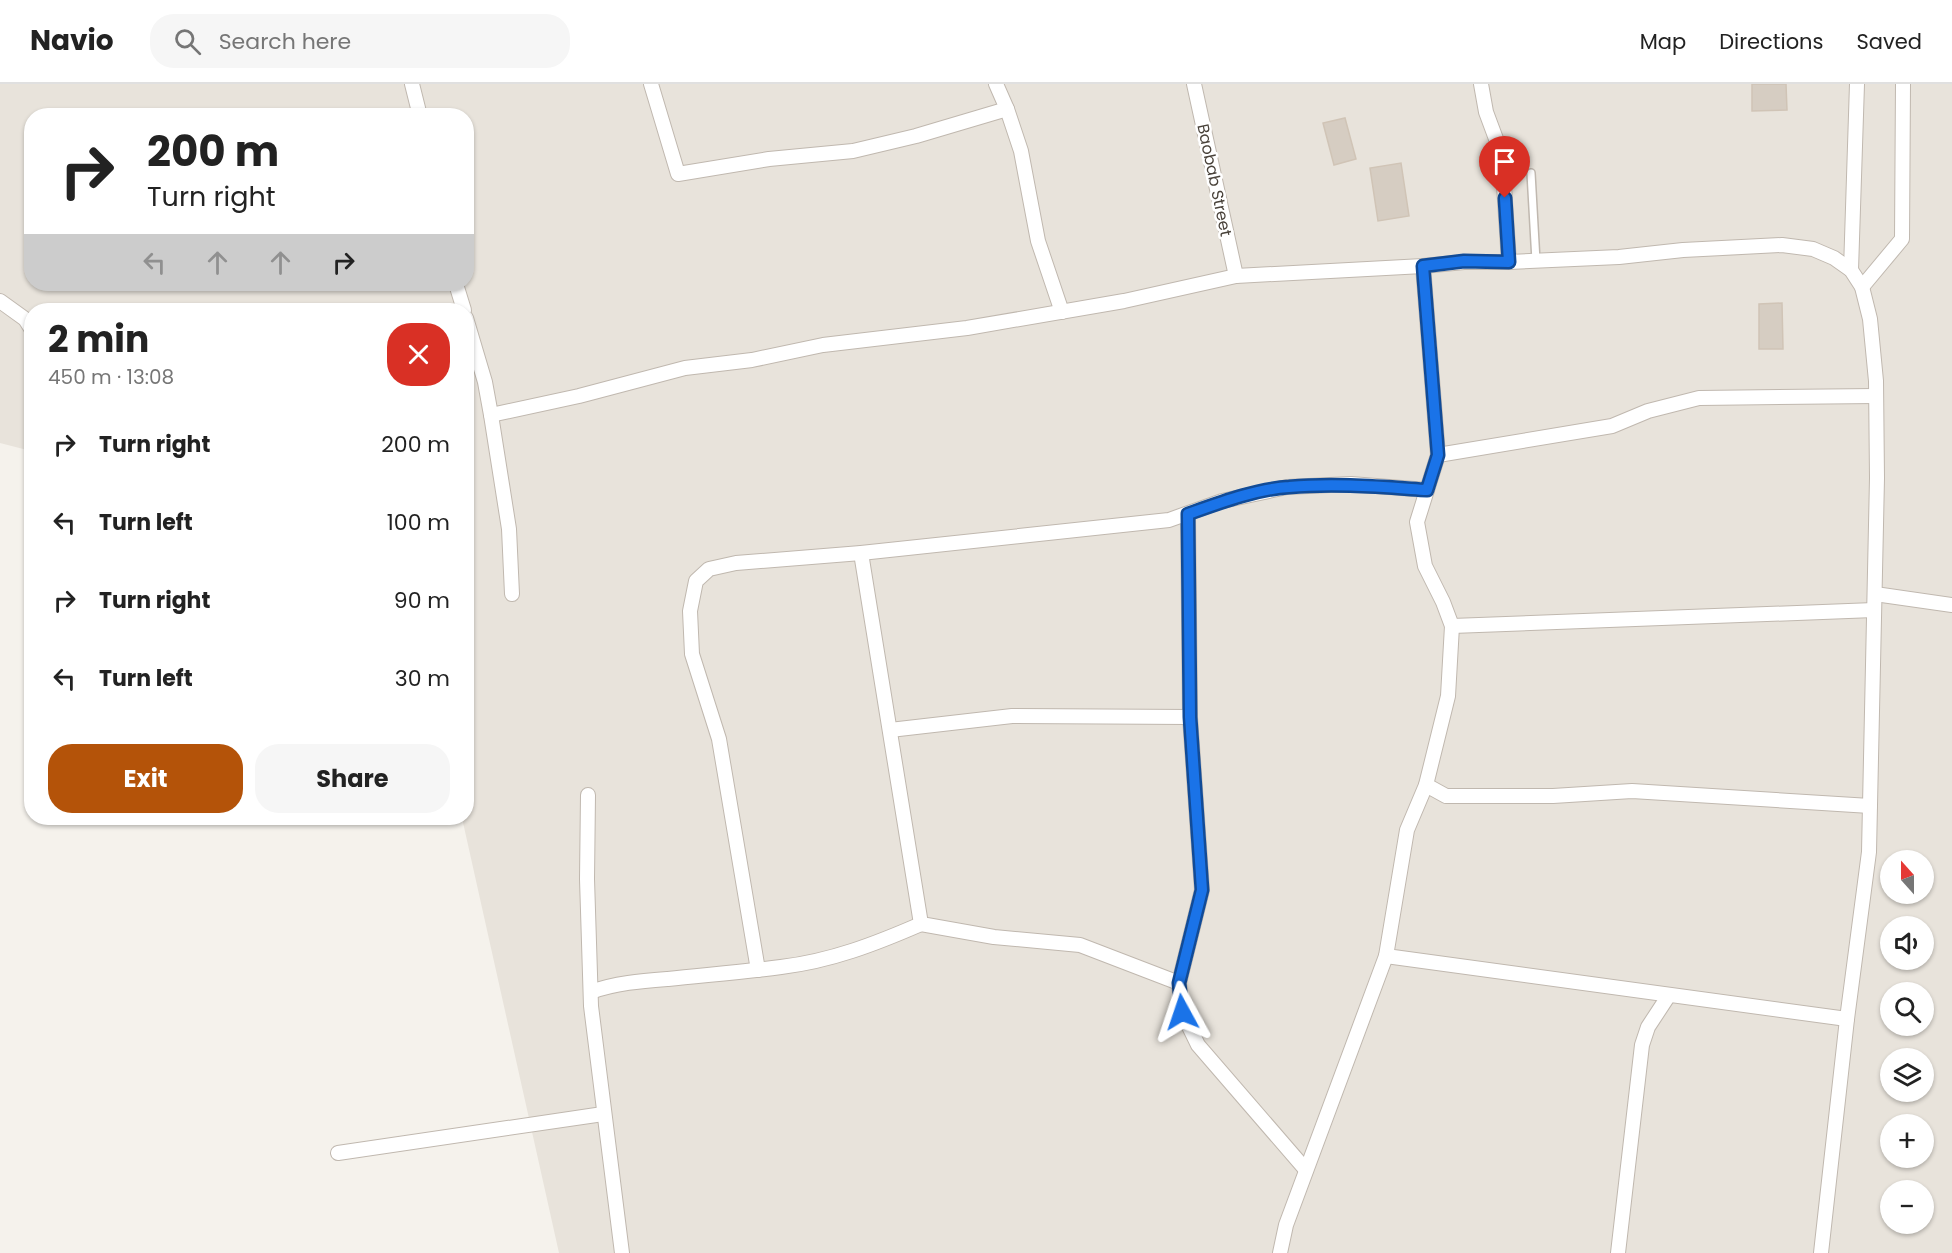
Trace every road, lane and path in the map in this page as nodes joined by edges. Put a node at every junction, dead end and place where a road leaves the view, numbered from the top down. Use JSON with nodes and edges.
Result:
{"nodes":[{"id":1,"x":412,"y":84,"type":"edge"},
{"id":2,"x":651,"y":84,"type":"edge"},
{"id":3,"x":996,"y":84,"type":"edge"},
{"id":4,"x":1194,"y":84,"type":"edge"},
{"id":5,"x":1481,"y":84,"type":"edge"},
{"id":6,"x":1857,"y":84,"type":"edge"},
{"id":7,"x":1903,"y":84,"type":"edge"},
{"id":8,"x":418,"y":108,"type":"edge"},
{"id":9,"x":1007,"y":109,"type":"junction"},
{"id":10,"x":1531,"y":173,"type":"dead end"},
{"id":11,"x":1536,"y":261,"type":"junction"},
{"id":12,"x":1509,"y":262,"type":"junction"},
{"id":13,"x":1423,"y":266,"type":"junction"},
{"id":14,"x":1851,"y":270,"type":"junction"},
{"id":15,"x":1236,"y":276,"type":"junction"},
{"id":16,"x":1862,"y":287,"type":"junction"},
{"id":17,"x":0,"y":301,"type":"edge"},
{"id":18,"x":1062,"y":312,"type":"junction"},
{"id":19,"x":24,"y":319,"type":"edge"},
{"id":20,"x":474,"y":345,"type":"edge"},
{"id":21,"x":1876,"y":396,"type":"junction"},
{"id":22,"x":491,"y":415,"type":"junction"},
{"id":23,"x":1438,"y":455,"type":"junction"},
{"id":24,"x":1427,"y":490,"type":"junction"},
{"id":25,"x":1188,"y":514,"type":"junction"},
{"id":26,"x":861,"y":554,"type":"junction"},
{"id":27,"x":512,"y":594,"type":"dead end"},
{"id":28,"x":1875,"y":594,"type":"junction"},
{"id":29,"x":1952,"y":605,"type":"edge"},
{"id":30,"x":1874,"y":610,"type":"junction"},
{"id":31,"x":1452,"y":626,"type":"junction"},
{"id":32,"x":1190,"y":717,"type":"junction"},
{"id":33,"x":890,"y":730,"type":"junction"},
{"id":34,"x":1426,"y":785,"type":"junction"},
{"id":35,"x":588,"y":795,"type":"dead end"},
{"id":36,"x":1870,"y":806,"type":"junction"},
{"id":37,"x":921,"y":924,"type":"junction"},
{"id":38,"x":1386,"y":956,"type":"junction"},
{"id":39,"x":758,"y":970,"type":"junction"},
{"id":40,"x":1179,"y":983,"type":"junction"},
{"id":41,"x":591,"y":992,"type":"junction"},
{"id":42,"x":1669,"y":995,"type":"junction"},
{"id":43,"x":1847,"y":1020,"type":"junction"},
{"id":44,"x":603,"y":1114,"type":"junction"},
{"id":45,"x":338,"y":1153,"type":"dead end"},
{"id":46,"x":1306,"y":1170,"type":"junction"},
{"id":47,"x":622,"y":1253,"type":"edge"},
{"id":48,"x":1280,"y":1253,"type":"edge"},
{"id":49,"x":1618,"y":1253,"type":"edge"},
{"id":50,"x":1821,"y":1253,"type":"edge"}],
"edges":[{"from":1,"to":8,"type":"street"},
{"from":2,"to":9,"type":"street"},
{"from":3,"to":9,"type":"street"},
{"from":4,"to":15,"type":"street","name":"Baobab Street"},
{"from":5,"to":12,"type":"street"},
{"from":6,"to":14,"type":"street"},
{"from":7,"to":16,"type":"street"},
{"from":9,"to":18,"type":"street"},
{"from":10,"to":11,"type":"lane"},
{"from":11,"to":12,"type":"street"},
{"from":11,"to":14,"type":"street"},
{"from":12,"to":13,"type":"street"},
{"from":13,"to":15,"type":"street"},
{"from":13,"to":23,"type":"street"},
{"from":14,"to":16,"type":"street"},
{"from":15,"to":18,"type":"street"},
{"from":16,"to":21,"type":"street"},
{"from":17,"to":19,"type":"street"},
{"from":18,"to":22,"type":"street"},
{"from":20,"to":22,"type":"street"},
{"from":21,"to":23,"type":"street"},
{"from":21,"to":28,"type":"street"},
{"from":22,"to":27,"type":"street"},
{"from":23,"to":24,"type":"street"},
{"from":24,"to":25,"type":"street"},
{"from":24,"to":31,"type":"street"},
{"from":25,"to":26,"type":"street"},
{"from":25,"to":32,"type":"street"},
{"from":26,"to":33,"type":"street"},
{"from":26,"to":39,"type":"street"},
{"from":28,"to":29,"type":"street"},
{"from":28,"to":30,"type":"street"},
{"from":30,"to":31,"type":"street"},
{"from":30,"to":36,"type":"street"},
{"from":31,"to":34,"type":"street"},
{"from":32,"to":33,"type":"street"},
{"from":32,"to":40,"type":"street"},
{"from":33,"to":37,"type":"street"},
{"from":34,"to":36,"type":"street"},
{"from":34,"to":38,"type":"street"},
{"from":35,"to":41,"type":"street"},
{"from":36,"to":43,"type":"street"},
{"from":37,"to":39,"type":"street"},
{"from":37,"to":40,"type":"street"},
{"from":38,"to":42,"type":"street"},
{"from":38,"to":46,"type":"street"},
{"from":39,"to":41,"type":"street"},
{"from":40,"to":46,"type":"street"},
{"from":41,"to":44,"type":"street"},
{"from":42,"to":43,"type":"street"},
{"from":42,"to":49,"type":"street"},
{"from":43,"to":50,"type":"street"},
{"from":44,"to":45,"type":"street"},
{"from":44,"to":47,"type":"street"},
{"from":46,"to":48,"type":"street"}]}
